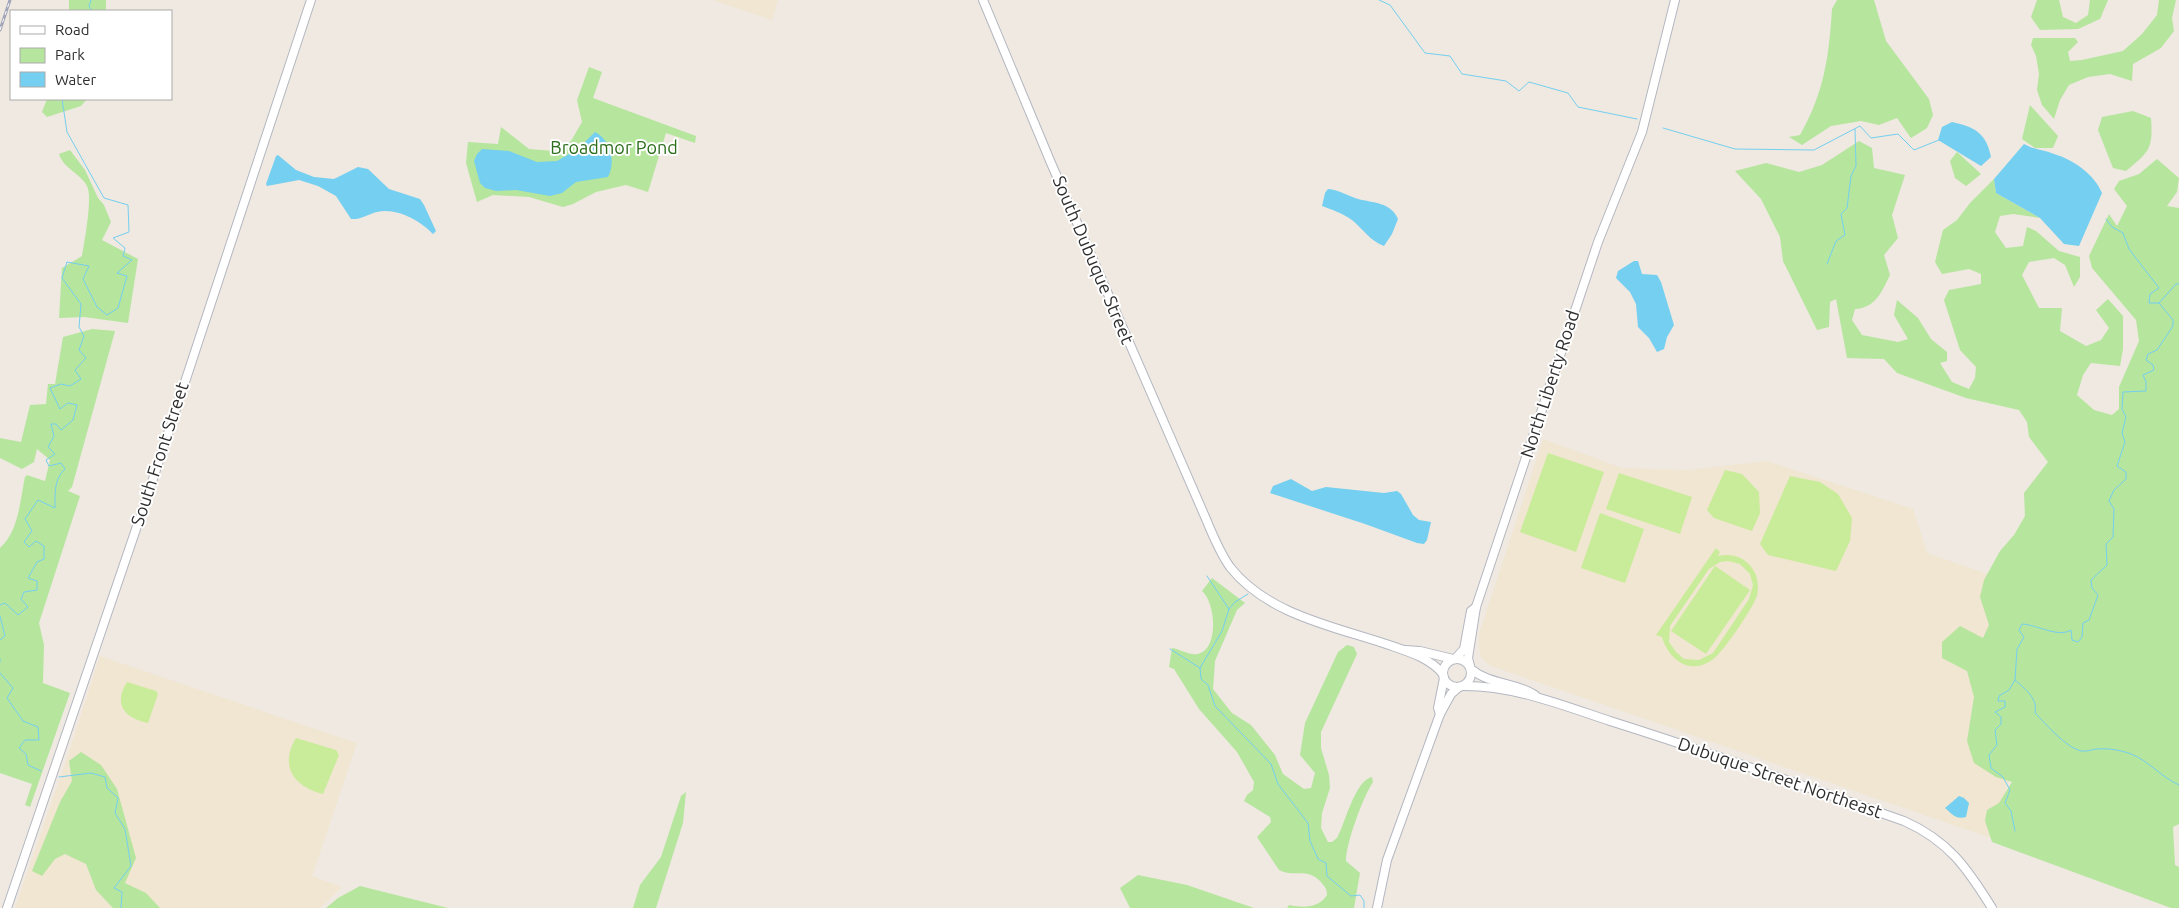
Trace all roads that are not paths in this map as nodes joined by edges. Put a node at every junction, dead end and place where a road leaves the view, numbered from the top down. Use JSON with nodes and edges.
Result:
{"nodes":[{"id":1,"x":311,"y":0,"type":"edge"},
{"id":2,"x":984,"y":0,"type":"edge"},
{"id":3,"x":1675,"y":0,"type":"edge"},
{"id":4,"x":1476,"y":607,"type":"junction"},
{"id":5,"x":1403,"y":650,"type":"junction"},
{"id":6,"x":1454,"y":659,"type":"junction"},
{"id":7,"x":1470,"y":667,"type":"junction"},
{"id":8,"x":1443,"y":676,"type":"junction"},
{"id":9,"x":1461,"y":687,"type":"junction"},
{"id":10,"x":1536,"y":696,"type":"junction"},
{"id":11,"x":1440,"y":714,"type":"junction"},
{"id":12,"x":7,"y":908,"type":"edge"},
{"id":13,"x":1377,"y":908,"type":"edge"},
{"id":14,"x":1992,"y":908,"type":"edge"}],
"edges":[{"from":1,"to":12,"type":"main road","name":"South Front Street"},
{"from":2,"to":5,"type":"main road","name":"South Dubuque Street"},
{"from":3,"to":4,"type":"main road","name":"North Liberty Road"},
{"from":4,"to":6,"type":"main road","name":"North Liberty Road"},
{"from":4,"to":7,"type":"main road","name":"North Liberty Road"},
{"from":5,"to":6,"type":"main road"},
{"from":5,"to":8,"type":"main road"},
{"from":6,"to":7,"type":"main road"},
{"from":6,"to":8,"type":"main road"},
{"from":7,"to":9,"type":"main road"},
{"from":7,"to":10,"type":"main road","name":"Dubuque Street Northeast"},
{"from":8,"to":9,"type":"main road"},
{"from":8,"to":11,"type":"main road"},
{"from":9,"to":10,"type":"main road","name":"Dubuque Street Northeast"},
{"from":9,"to":11,"type":"main road"},
{"from":10,"to":14,"type":"main road","name":"Dubuque Street Northeast"},
{"from":11,"to":13,"type":"main road"}]}
